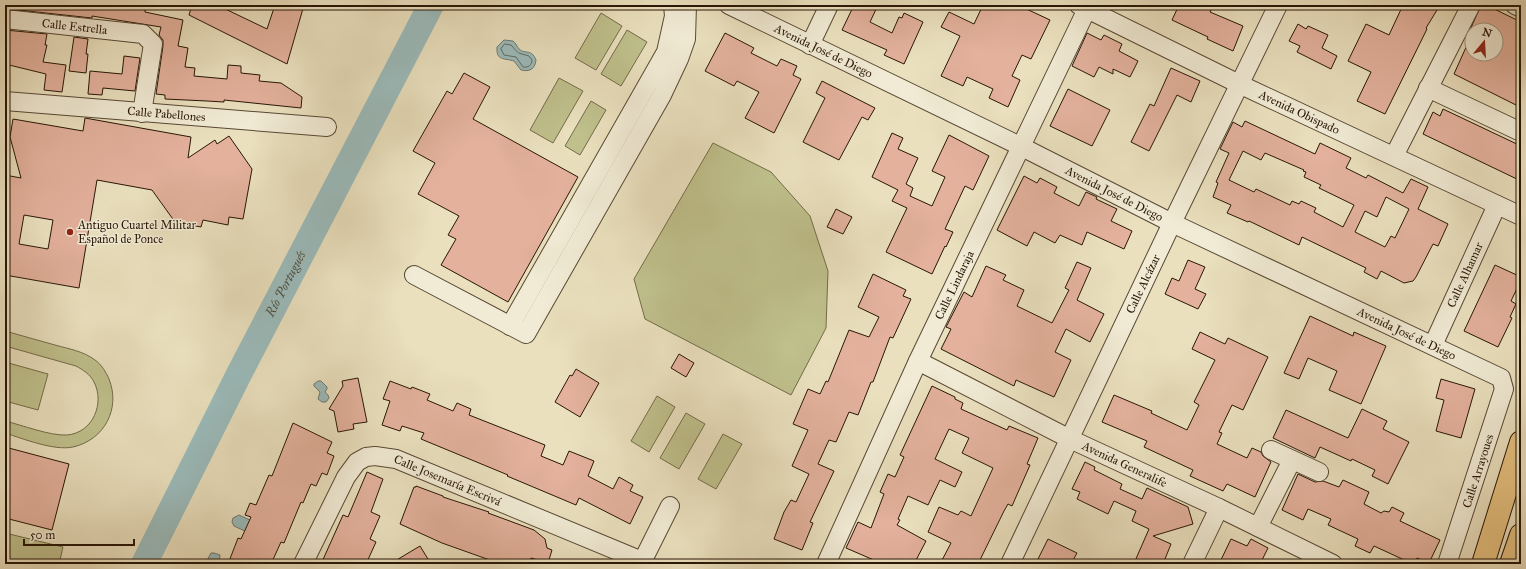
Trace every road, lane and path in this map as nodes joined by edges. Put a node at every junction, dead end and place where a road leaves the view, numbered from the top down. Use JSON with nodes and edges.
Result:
{"nodes":[{"id":1,"x":673,"y":5,"type":"edge"},
{"id":2,"x":687,"y":5,"type":"edge"},
{"id":3,"x":730,"y":5,"type":"edge"},
{"id":4,"x":829,"y":5,"type":"edge"},
{"id":5,"x":1278,"y":5,"type":"edge"},
{"id":6,"x":1471,"y":5,"type":"edge"},
{"id":7,"x":1514,"y":5,"type":"edge"},
{"id":8,"x":1083,"y":7,"type":"edge"},
{"id":9,"x":1521,"y":8,"type":"edge"},
{"id":10,"x":5,"y":19,"type":"edge"},
{"id":11,"x":810,"y":45,"type":"junction"},
{"id":12,"x":1239,"y":84,"type":"junction"},
{"id":13,"x":1428,"y":88,"type":"junction"},
{"id":14,"x":5,"y":101,"type":"edge"},
{"id":15,"x":142,"y":113,"type":"junction"},
{"id":16,"x":327,"y":127,"type":"dead end"},
{"id":17,"x":1521,"y":132,"type":"edge"},
{"id":18,"x":1020,"y":146,"type":"junction"},
{"id":19,"x":1394,"y":156,"type":"junction"},
{"id":20,"x":1497,"y":205,"type":"junction"},
{"id":21,"x":1521,"y":216,"type":"edge"},
{"id":22,"x":1172,"y":223,"type":"junction"},
{"id":23,"x":414,"y":275,"type":"dead end"},
{"id":24,"x":510,"y":326,"type":"junction"},
{"id":25,"x":1433,"y":345,"type":"junction"},
{"id":26,"x":918,"y":361,"type":"junction"},
{"id":27,"x":1501,"y":378,"type":"joint"},
{"id":28,"x":1070,"y":439,"type":"junction"},
{"id":29,"x":1521,"y":442,"type":"edge"},
{"id":30,"x":1271,"y":450,"type":"dead end"},
{"id":31,"x":1292,"y":460,"type":"junction"},
{"id":32,"x":1319,"y":472,"type":"dead end"},
{"id":33,"x":670,"y":506,"type":"dead end"},
{"id":34,"x":1219,"y":508,"type":"junction"},
{"id":35,"x":1258,"y":527,"type":"junction"},
{"id":36,"x":1521,"y":535,"type":"edge"},
{"id":37,"x":642,"y":563,"type":"edge"},
{"id":38,"x":303,"y":564,"type":"edge"},
{"id":39,"x":826,"y":564,"type":"edge"},
{"id":40,"x":1010,"y":564,"type":"edge"},
{"id":41,"x":1192,"y":564,"type":"edge"},
{"id":42,"x":1333,"y":564,"type":"edge"},
{"id":43,"x":1447,"y":564,"type":"edge"},
{"id":44,"x":1483,"y":564,"type":"edge"},
{"id":45,"x":1511,"y":564,"type":"edge"}],
"edges":[{"from":1,"to":24,"type":"street"},
{"from":2,"to":24,"type":"street"},
{"from":3,"to":11,"type":"street","name":"Avenida José de Diego"},
{"from":4,"to":11,"type":"street"},
{"from":5,"to":12,"type":"street","name":"Calle Alcázar"},
{"from":6,"to":13,"type":"street"},
{"from":7,"to":9,"type":"street"},
{"from":8,"to":12,"type":"street","name":"Avenida Obispado"},
{"from":8,"to":18,"type":"street","name":"Calle Lindaraja"},
{"from":10,"to":15,"type":"street","name":"Calle Estrella"},
{"from":11,"to":18,"type":"street","name":"Avenida José de Diego"},
{"from":12,"to":19,"type":"street","name":"Avenida Obispado"},
{"from":12,"to":22,"type":"street","name":"Calle Alcázar"},
{"from":13,"to":17,"type":"street"},
{"from":13,"to":19,"type":"street"},
{"from":14,"to":15,"type":"street","name":"Calle Pabellones"},
{"from":15,"to":16,"type":"street","name":"Calle Pabellones"},
{"from":18,"to":22,"type":"street","name":"Avenida José de Diego"},
{"from":18,"to":26,"type":"street","name":"Calle Lindaraja"},
{"from":19,"to":20,"type":"street","name":"Avenida Obispado"},
{"from":20,"to":21,"type":"street","name":"Avenida Obispado"},
{"from":20,"to":25,"type":"street","name":"Calle Alhamar"},
{"from":22,"to":25,"type":"street","name":"Avenida José de Diego"},
{"from":22,"to":28,"type":"street","name":"Calle Alcázar"},
{"from":23,"to":24,"type":"street"},
{"from":25,"to":27,"type":"street","name":"Avenida José de Diego"},
{"from":26,"to":28,"type":"street","name":"Avenida Generalife"},
{"from":26,"to":39,"type":"street","name":"Calle Lindaraja"},
{"from":27,"to":43,"type":"street","name":"Calle Arrayoues"},
{"from":28,"to":34,"type":"street","name":"Avenida Generalife"},
{"from":28,"to":40,"type":"street","name":"Calle Alcázar"},
{"from":29,"to":44,"type":"highway"},
{"from":30,"to":31,"type":"street"},
{"from":31,"to":32,"type":"street"},
{"from":31,"to":35,"type":"street"},
{"from":33,"to":37,"type":"street"},
{"from":34,"to":35,"type":"street","name":"Avenida Generalife"},
{"from":34,"to":41,"type":"street"},
{"from":35,"to":42,"type":"street","name":"Avenida Generalife"},
{"from":36,"to":45,"type":"highway"},
{"from":37,"to":38,"type":"street","name":"Calle Josemaría Escrivá"}]}
